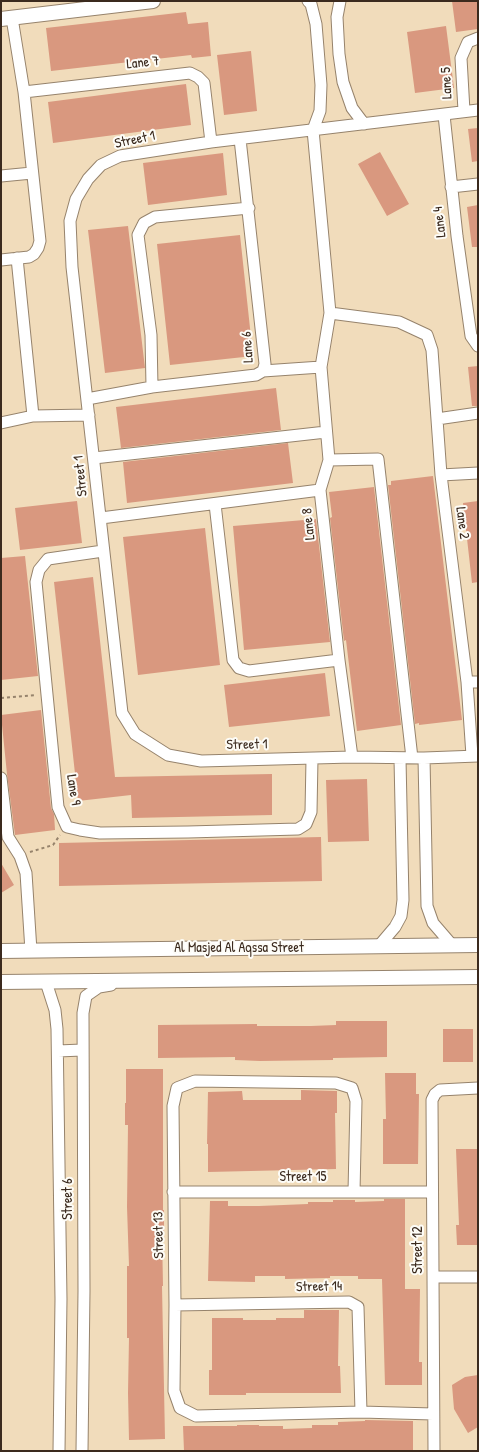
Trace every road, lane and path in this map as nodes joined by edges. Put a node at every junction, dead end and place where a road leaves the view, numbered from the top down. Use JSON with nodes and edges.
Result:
{"nodes":[{"id":1,"x":153,"y":1,"type":"edge"},
{"id":2,"x":308,"y":1,"type":"edge"},
{"id":3,"x":340,"y":1,"type":"edge"},
{"id":4,"x":6,"y":18,"type":"edge"},
{"id":5,"x":478,"y":38,"type":"edge"},
{"id":6,"x":24,"y":92,"type":"junction"},
{"id":7,"x":478,"y":110,"type":"edge"},
{"id":8,"x":464,"y":111,"type":"junction"},
{"id":9,"x":444,"y":115,"type":"junction"},
{"id":10,"x":364,"y":124,"type":"junction"},
{"id":11,"x":313,"y":130,"type":"junction"},
{"id":12,"x":240,"y":139,"type":"junction"},
{"id":13,"x":211,"y":142,"type":"junction"},
{"id":14,"x":32,"y":173,"type":"junction"},
{"id":15,"x":1,"y":176,"type":"edge"},
{"id":16,"x":478,"y":184,"type":"edge"},
{"id":17,"x":451,"y":187,"type":"junction"},
{"id":18,"x":249,"y":208,"type":"junction"},
{"id":19,"x":17,"y":258,"type":"junction"},
{"id":20,"x":1,"y":260,"type":"edge"},
{"id":21,"x":330,"y":313,"type":"junction"},
{"id":22,"x":478,"y":346,"type":"edge"},
{"id":23,"x":321,"y":367,"type":"junction"},
{"id":24,"x":263,"y":371,"type":"junction"},
{"id":25,"x":152,"y":388,"type":"junction"},
{"id":26,"x":87,"y":399,"type":"junction"},
{"id":27,"x":478,"y":413,"type":"edge"},
{"id":28,"x":89,"y":415,"type":"junction"},
{"id":29,"x":33,"y":416,"type":"junction"},
{"id":30,"x":437,"y":419,"type":"junction"},
{"id":31,"x":1,"y":424,"type":"edge"},
{"id":32,"x":326,"y":432,"type":"junction"},
{"id":33,"x":94,"y":458,"type":"junction"},
{"id":34,"x":329,"y":460,"type":"junction"},
{"id":35,"x":478,"y":472,"type":"edge"},
{"id":36,"x":441,"y":476,"type":"junction"},
{"id":37,"x":320,"y":490,"type":"junction"},
{"id":38,"x":215,"y":504,"type":"junction"},
{"id":39,"x":101,"y":518,"type":"junction"},
{"id":40,"x":104,"y":551,"type":"junction"},
{"id":41,"x":339,"y":660,"type":"junction"},
{"id":42,"x":467,"y":682,"type":"junction"},
{"id":43,"x":478,"y":682,"type":"edge"},
{"id":44,"x":47,"y":694,"type":"junction"},
{"id":45,"x":1,"y":698,"type":"edge"},
{"id":46,"x":475,"y":756,"type":"edge"},
{"id":47,"x":352,"y":757,"type":"junction"},
{"id":48,"x":412,"y":758,"type":"junction"},
{"id":49,"x":424,"y":758,"type":"junction"},
{"id":50,"x":312,"y":759,"type":"junction"},
{"id":51,"x":400,"y":759,"type":"junction"},
{"id":52,"x":1,"y":778,"type":"edge"},
{"id":53,"x":67,"y":827,"type":"junction"},
{"id":54,"x":20,"y":856,"type":"junction"},
{"id":55,"x":452,"y":945,"type":"junction"},
{"id":56,"x":478,"y":945,"type":"edge"},
{"id":57,"x":378,"y":947,"type":"junction"},
{"id":58,"x":1,"y":951,"type":"edge"},
{"id":59,"x":25,"y":951,"type":"junction"},
{"id":60,"x":1,"y":957,"type":"edge"},
{"id":61,"x":477,"y":977,"type":"edge"},
{"id":62,"x":131,"y":980,"type":"junction"},
{"id":63,"x":1,"y":982,"type":"edge"},
{"id":64,"x":46,"y":982,"type":"junction"},
{"id":65,"x":82,"y":1050,"type":"junction"},
{"id":66,"x":58,"y":1051,"type":"junction"},
{"id":67,"x":478,"y":1088,"type":"edge"},
{"id":68,"x":173,"y":1192,"type":"junction"},
{"id":69,"x":354,"y":1192,"type":"junction"},
{"id":70,"x":432,"y":1192,"type":"junction"},
{"id":71,"x":433,"y":1277,"type":"junction"},
{"id":72,"x":478,"y":1277,"type":"edge"},
{"id":73,"x":174,"y":1305,"type":"junction"},
{"id":74,"x":361,"y":1412,"type":"junction"},
{"id":75,"x":433,"y":1414,"type":"junction"},
{"id":76,"x":59,"y":1451,"type":"edge"},
{"id":77,"x":82,"y":1451,"type":"edge"},
{"id":78,"x":434,"y":1451,"type":"edge"}],
"edges":[{"from":1,"to":4,"type":"main road"},
{"from":2,"to":11,"type":"street"},
{"from":3,"to":10,"type":"street"},
{"from":4,"to":6,"type":"street"},
{"from":5,"to":8,"type":"street","name":"Lane 5"},
{"from":6,"to":13,"type":"street","name":"Lane 7"},
{"from":6,"to":14,"type":"street"},
{"from":7,"to":8,"type":"street","name":"Street 1"},
{"from":8,"to":9,"type":"street","name":"Street 1"},
{"from":9,"to":10,"type":"street","name":"Street 1"},
{"from":9,"to":17,"type":"street","name":"Lane 4"},
{"from":10,"to":11,"type":"street","name":"Street 1"},
{"from":11,"to":12,"type":"street","name":"Street 1"},
{"from":11,"to":21,"type":"street"},
{"from":12,"to":13,"type":"street","name":"Street 1"},
{"from":12,"to":18,"type":"street","name":"Lane 6"},
{"from":13,"to":26,"type":"street","name":"Street 1"},
{"from":14,"to":15,"type":"street"},
{"from":14,"to":19,"type":"street"},
{"from":16,"to":17,"type":"street","name":"Lane 4"},
{"from":17,"to":22,"type":"street","name":"Lane 4"},
{"from":18,"to":24,"type":"street","name":"Lane 6"},
{"from":18,"to":25,"type":"street"},
{"from":19,"to":20,"type":"street"},
{"from":19,"to":29,"type":"street"},
{"from":21,"to":23,"type":"street"},
{"from":21,"to":30,"type":"street","name":"Lane 2"},
{"from":23,"to":24,"type":"street"},
{"from":23,"to":32,"type":"street"},
{"from":24,"to":25,"type":"street","name":"Lane 6"},
{"from":25,"to":26,"type":"street","name":"Lane 6"},
{"from":26,"to":28,"type":"street","name":"Street 1"},
{"from":27,"to":30,"type":"street"},
{"from":28,"to":29,"type":"street"},
{"from":28,"to":33,"type":"street","name":"Street 1"},
{"from":29,"to":31,"type":"street"},
{"from":30,"to":36,"type":"street","name":"Lane 2"},
{"from":32,"to":33,"type":"street"},
{"from":32,"to":34,"type":"street"},
{"from":33,"to":39,"type":"street","name":"Street 1"},
{"from":34,"to":37,"type":"street"},
{"from":34,"to":48,"type":"street"},
{"from":35,"to":36,"type":"street"},
{"from":36,"to":42,"type":"street","name":"Lane 2"},
{"from":37,"to":38,"type":"street","name":"Lane 8"},
{"from":37,"to":41,"type":"street","name":"Lane 8"},
{"from":38,"to":39,"type":"street","name":"Lane 8"},
{"from":38,"to":41,"type":"street"},
{"from":39,"to":40,"type":"street","name":"Street 1"},
{"from":40,"to":44,"type":"street","name":"Lane 9"},
{"from":40,"to":50,"type":"street","name":"Street 1"},
{"from":41,"to":47,"type":"street","name":"Lane 8"},
{"from":42,"to":43,"type":"street"},
{"from":42,"to":46,"type":"street","name":"Lane 2"},
{"from":44,"to":45,"type":"path"},
{"from":44,"to":53,"type":"street","name":"Lane 9"},
{"from":46,"to":49,"type":"street","name":"Street 1"},
{"from":47,"to":50,"type":"street","name":"Street 1"},
{"from":47,"to":51,"type":"street","name":"Street 1"},
{"from":48,"to":49,"type":"street","name":"Street 1"},
{"from":48,"to":51,"type":"street","name":"Street 1"},
{"from":49,"to":55,"type":"street"},
{"from":50,"to":53,"type":"street","name":"Lane 9"},
{"from":51,"to":57,"type":"street"},
{"from":52,"to":54,"type":"street"},
{"from":53,"to":54,"type":"path"},
{"from":54,"to":59,"type":"street"},
{"from":55,"to":56,"type":"main road","name":"Al Masjed Al Aqssa Street"},
{"from":55,"to":57,"type":"main road","name":"Al Masjed Al Aqssa Street"},
{"from":57,"to":59,"type":"main road","name":"Al Masjed Al Aqssa Street"},
{"from":58,"to":59,"type":"main road","name":"Al Masjed Al Aqssa Street"},
{"from":59,"to":60,"type":"main road"},
{"from":61,"to":62,"type":"main road"},
{"from":62,"to":64,"type":"main road"},
{"from":62,"to":65,"type":"street","name":"Street 6"},
{"from":63,"to":64,"type":"main road"},
{"from":64,"to":66,"type":"street","name":"Street 6"},
{"from":65,"to":66,"type":"street"},
{"from":65,"to":77,"type":"street","name":"Street 6"},
{"from":66,"to":76,"type":"street","name":"Street 6"},
{"from":67,"to":70,"type":"street","name":"Street 12"},
{"from":68,"to":69,"type":"street","name":"Street 15"},
{"from":68,"to":69,"type":"street","name":"Street 13"},
{"from":68,"to":73,"type":"street","name":"Street 13"},
{"from":69,"to":70,"type":"street","name":"Street 15"},
{"from":70,"to":71,"type":"street","name":"Street 12"},
{"from":71,"to":72,"type":"street"},
{"from":71,"to":75,"type":"street","name":"Street 12"},
{"from":73,"to":74,"type":"street","name":"Street 13"},
{"from":73,"to":74,"type":"street","name":"Street 14"},
{"from":74,"to":75,"type":"street","name":"Street 13"},
{"from":75,"to":78,"type":"street","name":"Street 12"}]}
